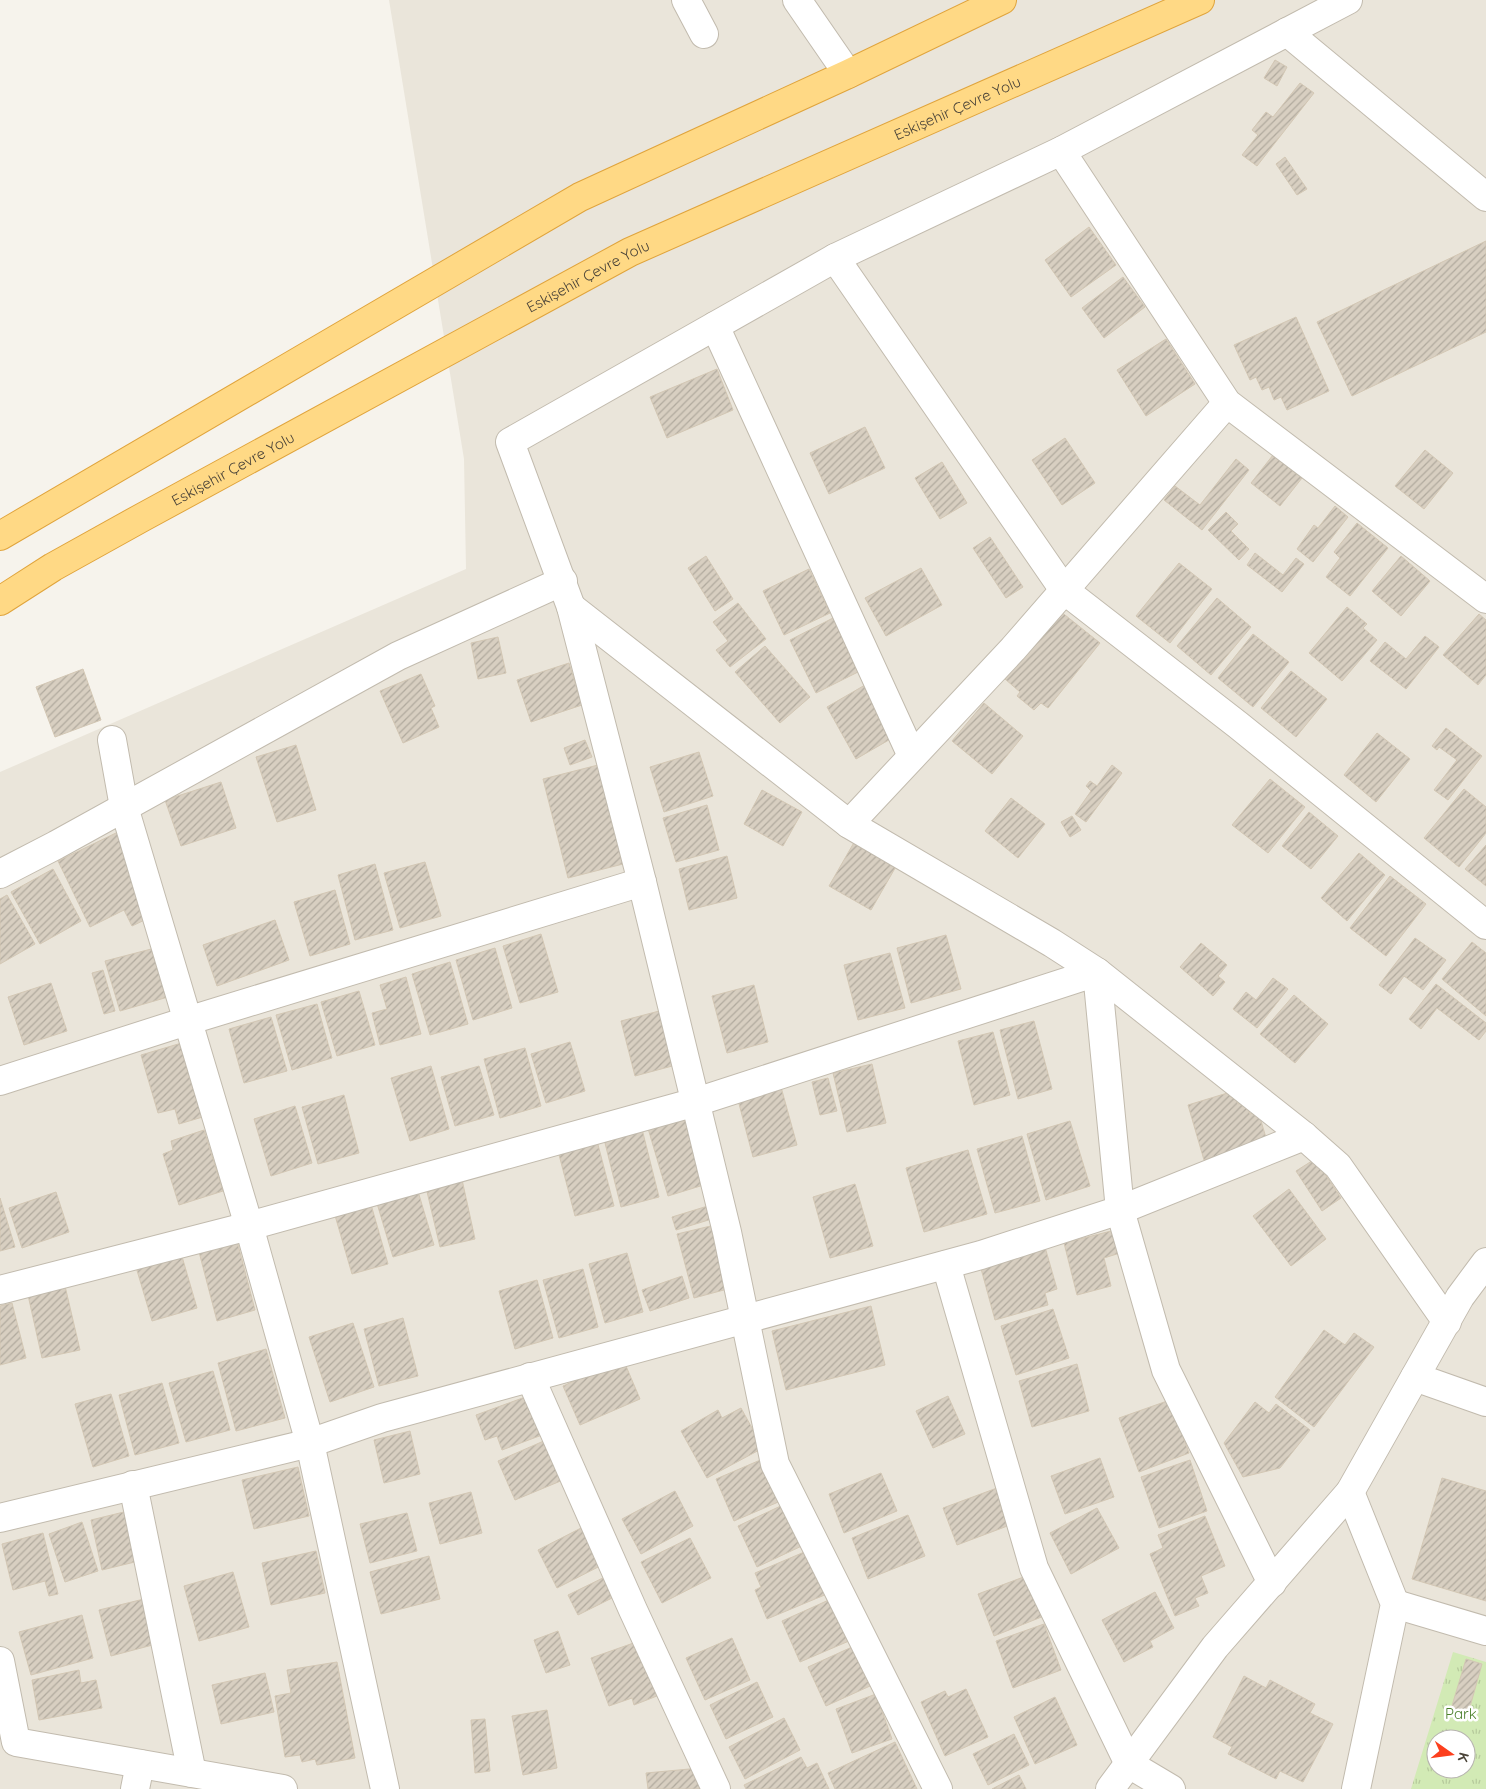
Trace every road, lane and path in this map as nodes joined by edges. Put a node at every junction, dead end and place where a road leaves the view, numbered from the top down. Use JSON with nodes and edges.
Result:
{"nodes":[{"id":1,"x":686,"y":0,"type":"edge"},
{"id":2,"x":797,"y":0,"type":"edge"},
{"id":3,"x":1002,"y":0,"type":"edge"},
{"id":4,"x":1200,"y":0,"type":"edge"},
{"id":5,"x":1348,"y":0,"type":"edge"},
{"id":6,"x":1287,"y":32,"type":"junction"},
{"id":7,"x":704,"y":34,"type":"dead end"},
{"id":8,"x":848,"y":74,"type":"junction"},
{"id":9,"x":1061,"y":151,"type":"junction"},
{"id":10,"x":1486,"y":197,"type":"edge"},
{"id":11,"x":834,"y":258,"type":"junction"},
{"id":12,"x":715,"y":326,"type":"junction"},
{"id":13,"x":1227,"y":403,"type":"junction"},
{"id":14,"x":0,"y":536,"type":"edge"},
{"id":15,"x":563,"y":581,"type":"junction"},
{"id":16,"x":1064,"y":590,"type":"junction"},
{"id":17,"x":1486,"y":599,"type":"edge"},
{"id":18,"x":0,"y":601,"type":"edge"},
{"id":19,"x":571,"y":607,"type":"junction"},
{"id":20,"x":112,"y":740,"type":"dead end"},
{"id":21,"x":912,"y":756,"type":"junction"},
{"id":22,"x":124,"y":807,"type":"junction"},
{"id":23,"x":849,"y":824,"type":"junction"},
{"id":24,"x":0,"y":874,"type":"edge"},
{"id":25,"x":642,"y":882,"type":"junction"},
{"id":26,"x":1486,"y":925,"type":"edge"},
{"id":27,"x":1097,"y":972,"type":"junction"},
{"id":28,"x":187,"y":1022,"type":"junction"},
{"id":29,"x":0,"y":1081,"type":"edge"},
{"id":30,"x":696,"y":1102,"type":"junction"},
{"id":31,"x":1304,"y":1136,"type":"junction"},
{"id":32,"x":1120,"y":1210,"type":"junction"},
{"id":33,"x":249,"y":1226,"type":"junction"},
{"id":34,"x":1486,"y":1262,"type":"edge"},
{"id":35,"x":946,"y":1265,"type":"junction"},
{"id":36,"x":0,"y":1290,"type":"edge"},
{"id":37,"x":745,"y":1318,"type":"junction"},
{"id":38,"x":1446,"y":1322,"type":"junction"},
{"id":39,"x":530,"y":1377,"type":"junction"},
{"id":40,"x":1415,"y":1377,"type":"junction"},
{"id":41,"x":1486,"y":1402,"type":"edge"},
{"id":42,"x":310,"y":1443,"type":"junction"},
{"id":43,"x":133,"y":1485,"type":"junction"},
{"id":44,"x":1350,"y":1492,"type":"junction"},
{"id":45,"x":0,"y":1518,"type":"edge"},
{"id":46,"x":1272,"y":1583,"type":"junction"},
{"id":47,"x":1395,"y":1604,"type":"junction"},
{"id":48,"x":1486,"y":1631,"type":"edge"},
{"id":49,"x":0,"y":1661,"type":"edge"},
{"id":50,"x":8,"y":1744,"type":"edge"},
{"id":51,"x":1129,"y":1764,"type":"junction"},
{"id":52,"x":192,"y":1773,"type":"junction"},
{"id":53,"x":138,"y":1777,"type":"edge"},
{"id":54,"x":283,"y":1789,"type":"edge"},
{"id":55,"x":385,"y":1789,"type":"edge"},
{"id":56,"x":716,"y":1789,"type":"edge"},
{"id":57,"x":938,"y":1789,"type":"edge"},
{"id":58,"x":1110,"y":1789,"type":"edge"},
{"id":59,"x":1171,"y":1789,"type":"edge"},
{"id":60,"x":1356,"y":1789,"type":"edge"}],
"edges":[{"from":1,"to":7,"type":"street"},
{"from":2,"to":8,"type":"street"},
{"from":3,"to":8,"type":"highway"},
{"from":4,"to":18,"type":"highway","name":"Eskişehir Çevre Yolu"},
{"from":5,"to":6,"type":"street"},
{"from":6,"to":9,"type":"street"},
{"from":6,"to":10,"type":"street"},
{"from":8,"to":14,"type":"highway"},
{"from":9,"to":11,"type":"street"},
{"from":9,"to":13,"type":"street"},
{"from":11,"to":12,"type":"street"},
{"from":11,"to":16,"type":"street"},
{"from":12,"to":15,"type":"street"},
{"from":12,"to":21,"type":"street"},
{"from":13,"to":16,"type":"street"},
{"from":13,"to":17,"type":"street"},
{"from":15,"to":19,"type":"street"},
{"from":15,"to":22,"type":"street"},
{"from":16,"to":21,"type":"street"},
{"from":16,"to":26,"type":"street"},
{"from":19,"to":23,"type":"street"},
{"from":19,"to":25,"type":"street"},
{"from":20,"to":22,"type":"street"},
{"from":21,"to":23,"type":"street"},
{"from":22,"to":24,"type":"street"},
{"from":22,"to":28,"type":"street"},
{"from":23,"to":27,"type":"street"},
{"from":25,"to":28,"type":"street"},
{"from":25,"to":30,"type":"street"},
{"from":27,"to":30,"type":"street"},
{"from":27,"to":31,"type":"street"},
{"from":27,"to":32,"type":"street"},
{"from":28,"to":29,"type":"street"},
{"from":28,"to":33,"type":"street"},
{"from":30,"to":33,"type":"street"},
{"from":30,"to":37,"type":"street"},
{"from":31,"to":32,"type":"street"},
{"from":31,"to":38,"type":"street"},
{"from":32,"to":35,"type":"street"},
{"from":32,"to":46,"type":"street"},
{"from":33,"to":36,"type":"street"},
{"from":33,"to":42,"type":"street"},
{"from":34,"to":38,"type":"street"},
{"from":35,"to":37,"type":"street"},
{"from":35,"to":51,"type":"street"},
{"from":37,"to":39,"type":"street"},
{"from":37,"to":57,"type":"street"},
{"from":38,"to":40,"type":"street"},
{"from":39,"to":42,"type":"street"},
{"from":39,"to":56,"type":"street"},
{"from":40,"to":41,"type":"street"},
{"from":40,"to":44,"type":"street"},
{"from":42,"to":43,"type":"street"},
{"from":42,"to":55,"type":"street"},
{"from":43,"to":45,"type":"street"},
{"from":43,"to":52,"type":"street"},
{"from":44,"to":46,"type":"street"},
{"from":44,"to":47,"type":"street"},
{"from":46,"to":51,"type":"street"},
{"from":47,"to":48,"type":"street"},
{"from":47,"to":60,"type":"street"},
{"from":49,"to":50,"type":"street"},
{"from":50,"to":53,"type":"street"},
{"from":51,"to":58,"type":"street"},
{"from":51,"to":59,"type":"street"},
{"from":52,"to":53,"type":"street"},
{"from":52,"to":54,"type":"street"}]}
